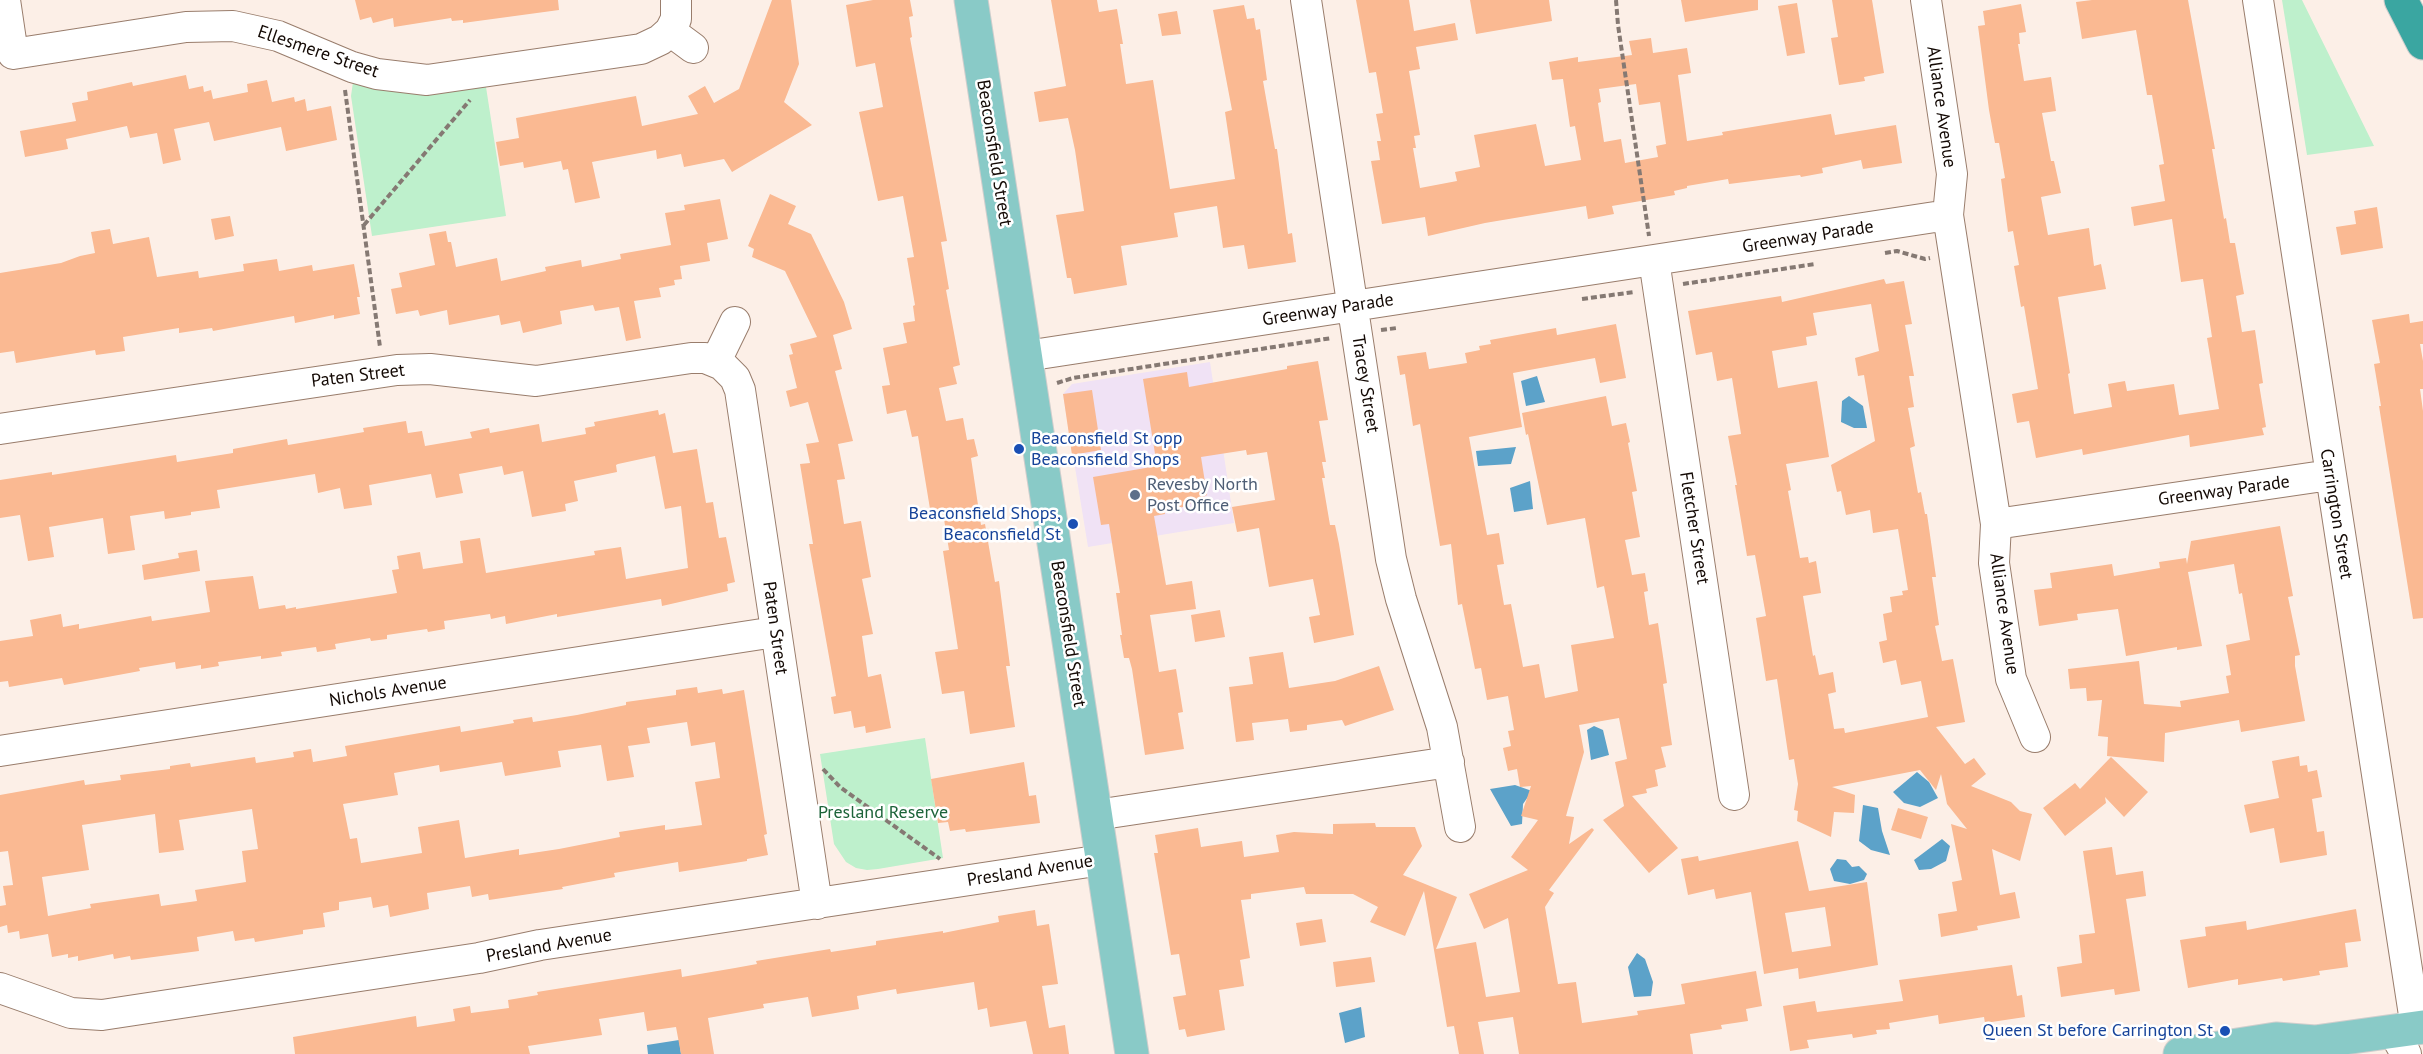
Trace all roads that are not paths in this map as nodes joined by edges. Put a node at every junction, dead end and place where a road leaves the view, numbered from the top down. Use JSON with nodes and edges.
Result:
{"nodes":[{"id":1,"x":5,"y":0,"type":"edge"},
{"id":2,"x":676,"y":0,"type":"edge"},
{"id":3,"x":971,"y":0,"type":"edge"},
{"id":4,"x":1306,"y":0,"type":"edge"},
{"id":5,"x":1926,"y":0,"type":"edge"},
{"id":6,"x":2258,"y":0,"type":"edge"},
{"id":7,"x":2401,"y":0,"type":"edge"},
{"id":8,"x":2423,"y":43,"type":"edge"},
{"id":9,"x":1948,"y":215,"type":"junction"},
{"id":10,"x":1656,"y":274,"type":"junction"},
{"id":11,"x":1355,"y":320,"type":"junction"},
{"id":12,"x":735,"y":322,"type":"dead end"},
{"id":13,"x":1026,"y":356,"type":"junction"},
{"id":14,"x":716,"y":362,"type":"junction"},
{"id":15,"x":0,"y":429,"type":"edge"},
{"id":16,"x":2330,"y":475,"type":"junction"},
{"id":17,"x":1996,"y":524,"type":"junction"},
{"id":18,"x":775,"y":632,"type":"junction"},
{"id":19,"x":2035,"y":737,"type":"dead end"},
{"id":20,"x":0,"y":751,"type":"edge"},
{"id":21,"x":1449,"y":762,"type":"junction"},
{"id":22,"x":1734,"y":795,"type":"dead end"},
{"id":23,"x":1096,"y":815,"type":"junction"},
{"id":24,"x":1461,"y":827,"type":"dead end"},
{"id":25,"x":1102,"y":860,"type":"junction"},
{"id":26,"x":817,"y":904,"type":"junction"},
{"id":27,"x":0,"y":988,"type":"edge"},
{"id":28,"x":2412,"y":1025,"type":"edge"},
{"id":29,"x":1131,"y":1054,"type":"edge"},
{"id":30,"x":2180,"y":1054,"type":"edge"}],
"edges":[{"from":1,"to":2,"type":"street","name":"Ellesmere Street"},
{"from":3,"to":13,"type":"main road","name":"Beaconsfield Street"},
{"from":4,"to":11,"type":"street","name":"Tracey Street"},
{"from":5,"to":9,"type":"street","name":"Alliance Avenue"},
{"from":6,"to":16,"type":"street","name":"Carrington Street"},
{"from":7,"to":8,"type":"highway"},
{"from":9,"to":10,"type":"street","name":"Greenway Parade"},
{"from":9,"to":17,"type":"street"},
{"from":10,"to":11,"type":"street","name":"Greenway Parade"},
{"from":10,"to":22,"type":"street","name":"Fletcher Street"},
{"from":11,"to":13,"type":"street","name":"Greenway Parade"},
{"from":11,"to":21,"type":"street","name":"Tracey Street"},
{"from":12,"to":14,"type":"street"},
{"from":13,"to":23,"type":"main road","name":"Beaconsfield Street"},
{"from":14,"to":15,"type":"street","name":"Paten Street"},
{"from":14,"to":18,"type":"street","name":"Paten Street"},
{"from":16,"to":17,"type":"street","name":"Greenway Parade"},
{"from":16,"to":28,"type":"street","name":"Carrington Street"},
{"from":17,"to":19,"type":"street","name":"Alliance Avenue"},
{"from":18,"to":20,"type":"street","name":"Nichols Avenue"},
{"from":18,"to":26,"type":"street","name":"Paten Street"},
{"from":21,"to":23,"type":"street"},
{"from":21,"to":24,"type":"street","name":"Tracey Street"},
{"from":23,"to":25,"type":"main road","name":"Beaconsfield Street"},
{"from":25,"to":26,"type":"street","name":"Presland Avenue"},
{"from":25,"to":29,"type":"main road","name":"Beaconsfield Street"},
{"from":26,"to":27,"type":"street","name":"Presland Avenue"},
{"from":28,"to":30,"type":"main road"}]}
